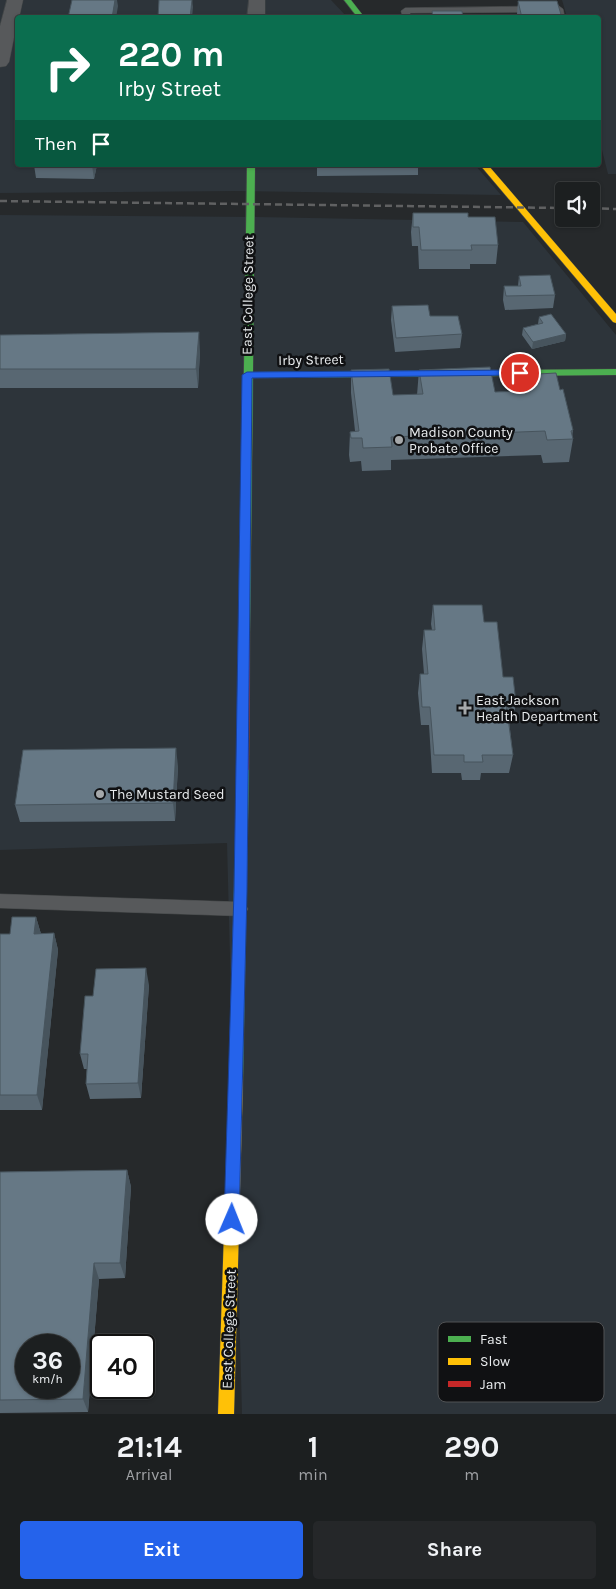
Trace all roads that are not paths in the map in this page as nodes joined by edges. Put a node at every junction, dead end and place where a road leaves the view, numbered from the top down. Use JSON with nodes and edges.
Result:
{"nodes":[{"id":1,"x":15,"y":0,"type":"edge"},
{"id":2,"x":257,"y":0,"type":"edge"},
{"id":3,"x":347,"y":0,"type":"edge"},
{"id":4,"x":478,"y":0,"type":"edge"},
{"id":5,"x":556,"y":0,"type":"edge"},
{"id":6,"x":405,"y":11,"type":"edge"},
{"id":7,"x":560,"y":13,"type":"edge"},
{"id":8,"x":480,"y":14,"type":"edge"},
{"id":9,"x":256,"y":15,"type":"edge"},
{"id":10,"x":360,"y":15,"type":"edge"},
{"id":11,"x":0,"y":62,"type":"edge"},
{"id":12,"x":251,"y":167,"type":"edge"},
{"id":13,"x":486,"y":167,"type":"edge"},
{"id":14,"x":616,"y":320,"type":"edge"},
{"id":15,"x":616,"y":372,"type":"edge"},
{"id":16,"x":247,"y":375,"type":"junction"},
{"id":17,"x":0,"y":901,"type":"edge"},
{"id":18,"x":240,"y":910,"type":"junction"},
{"id":19,"x":226,"y":1414,"type":"edge"}],
"edges":[{"from":1,"to":11,"type":"street"},
{"from":2,"to":9,"type":"street"},
{"from":3,"to":10,"type":"street"},
{"from":4,"to":8,"type":"lane"},
{"from":5,"to":7,"type":"lane"},
{"from":6,"to":8,"type":"lane"},
{"from":7,"to":8,"type":"lane"},
{"from":12,"to":16,"type":"street","name":"East College Street"},
{"from":13,"to":14,"type":"street"},
{"from":15,"to":16,"type":"street","name":"Irby Street"},
{"from":16,"to":18,"type":"street","name":"East College Street"},
{"from":17,"to":18,"type":"lane"},
{"from":18,"to":19,"type":"street","name":"East College Street"}]}
